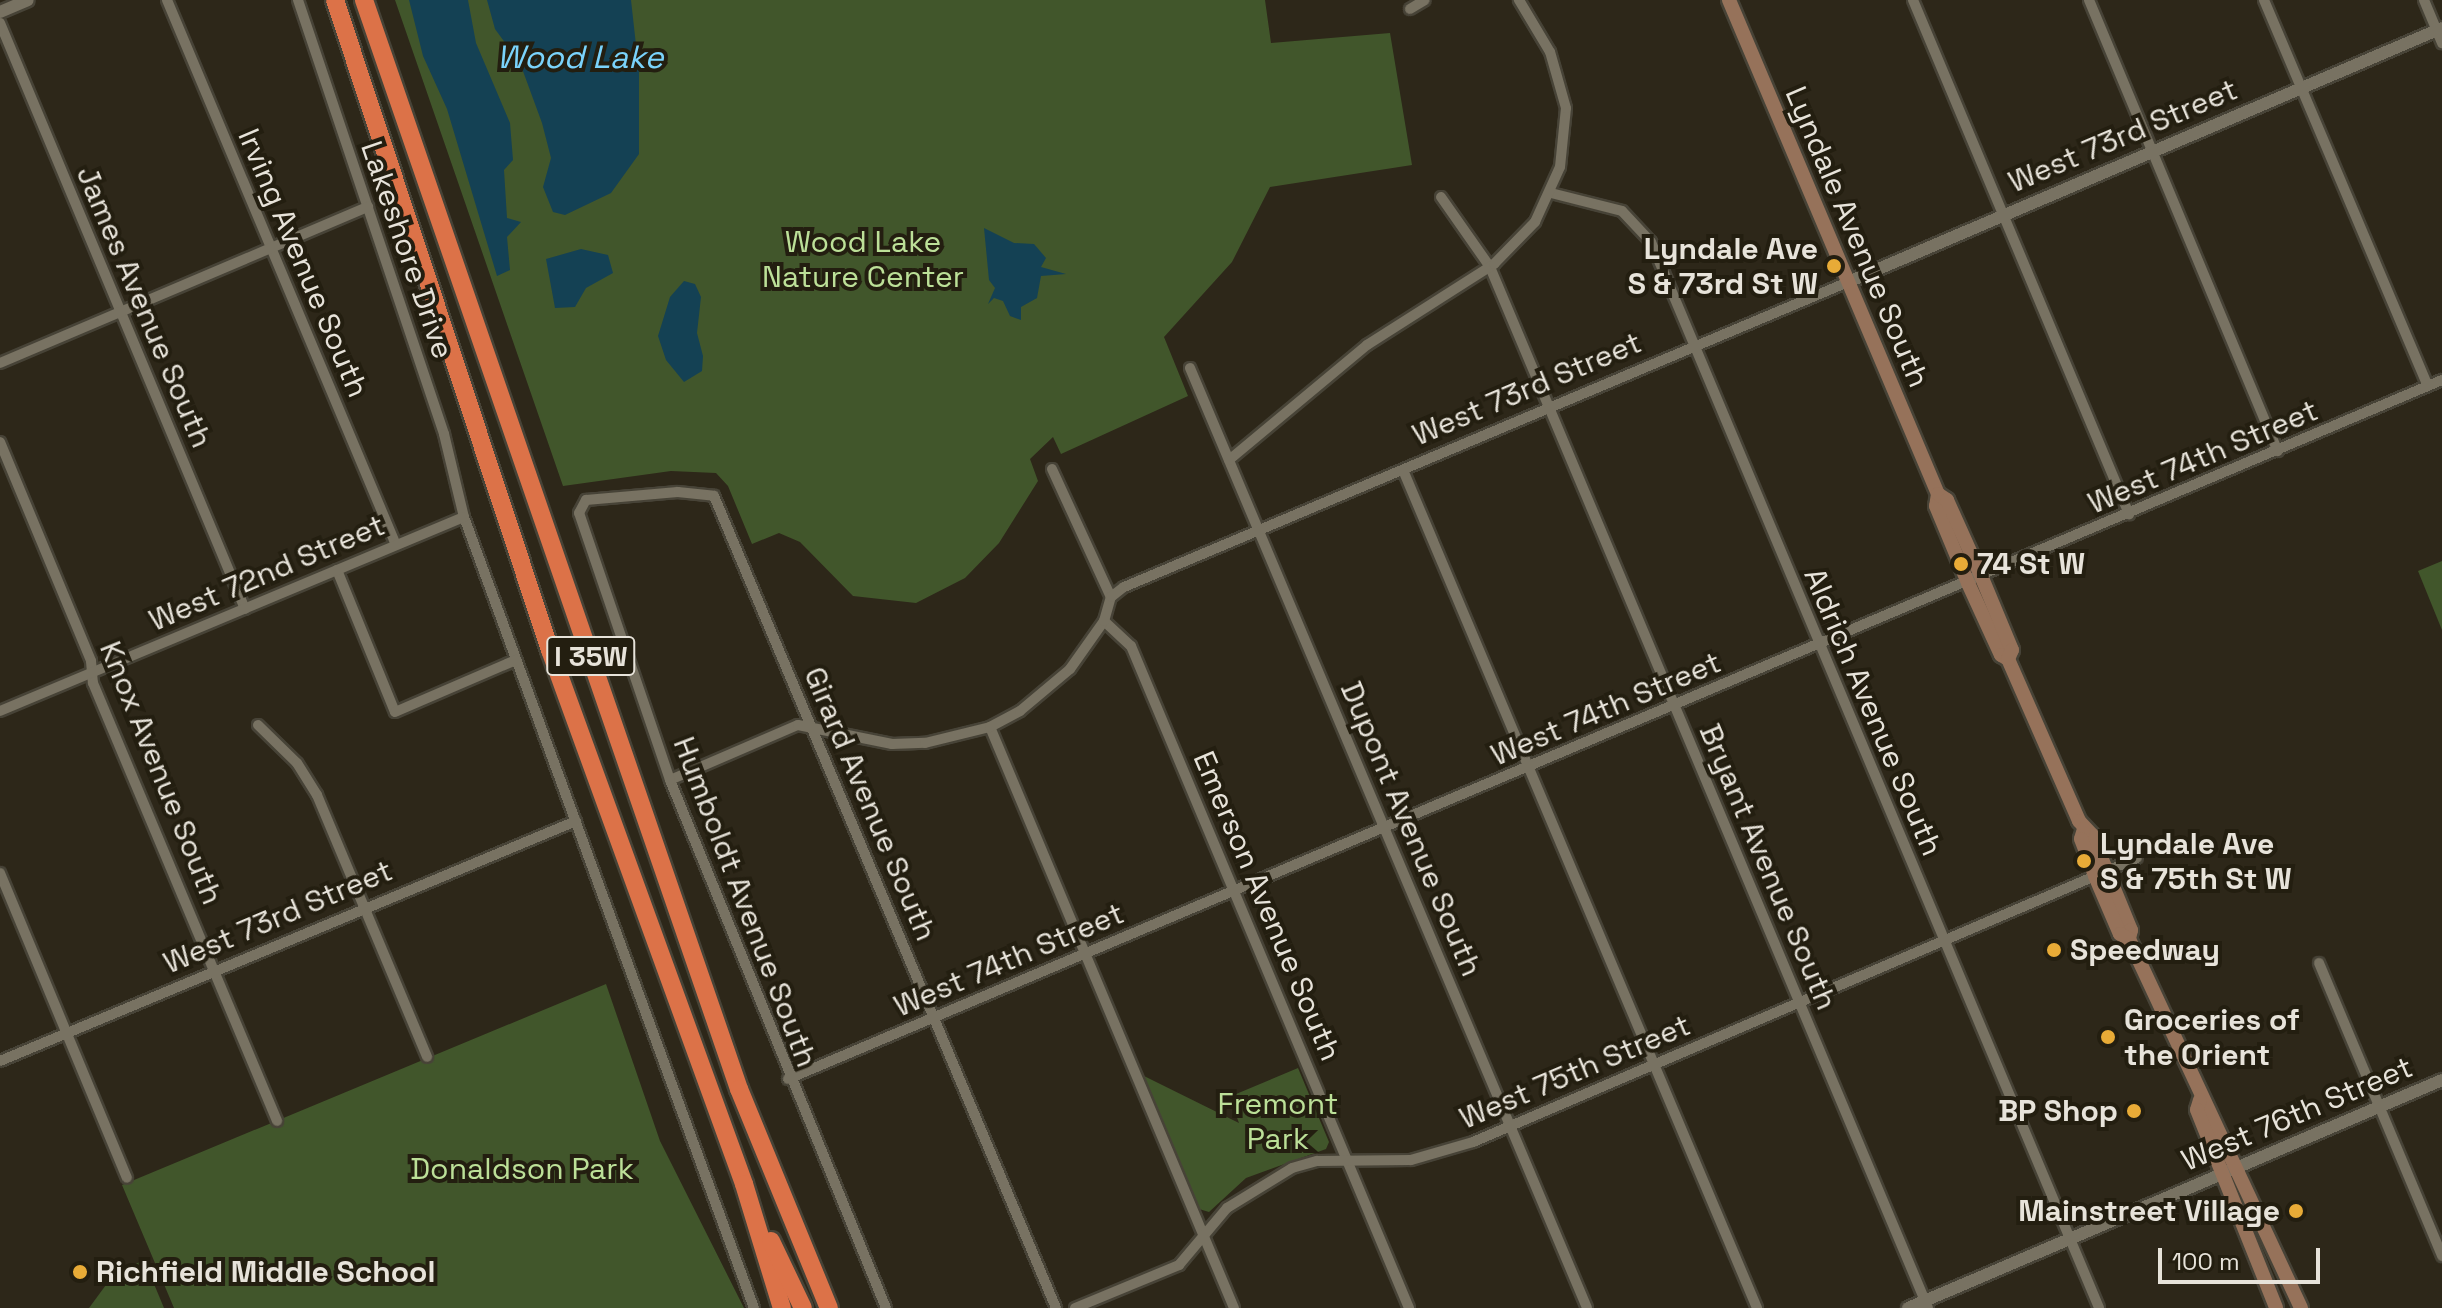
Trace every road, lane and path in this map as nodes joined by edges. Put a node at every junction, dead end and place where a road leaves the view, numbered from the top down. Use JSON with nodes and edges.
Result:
{"nodes":[{"id":1,"x":28,"y":0,"type":"edge"},
{"id":2,"x":167,"y":0,"type":"edge"},
{"id":3,"x":298,"y":0,"type":"edge"},
{"id":4,"x":335,"y":0,"type":"edge"},
{"id":5,"x":364,"y":0,"type":"edge"},
{"id":6,"x":1425,"y":0,"type":"edge"},
{"id":7,"x":1519,"y":0,"type":"edge"},
{"id":8,"x":1729,"y":0,"type":"edge"},
{"id":9,"x":1913,"y":0,"type":"edge"},
{"id":10,"x":2089,"y":0,"type":"edge"},
{"id":11,"x":2264,"y":0,"type":"edge"},
{"id":12,"x":2424,"y":0,"type":"edge"},
{"id":13,"x":1410,"y":9,"type":"dead end"},
{"id":14,"x":0,"y":12,"type":"edge"},
{"id":15,"x":0,"y":23,"type":"edge"},
{"id":16,"x":2440,"y":34,"type":"edge"},
{"id":17,"x":2300,"y":88,"type":"junction"},
{"id":18,"x":2153,"y":153,"type":"junction"},
{"id":19,"x":1551,"y":193,"type":"junction"},
{"id":20,"x":1441,"y":197,"type":"dead end"},
{"id":21,"x":368,"y":207,"type":"junction"},
{"id":22,"x":2004,"y":216,"type":"junction"},
{"id":23,"x":270,"y":248,"type":"junction"},
{"id":24,"x":1490,"y":267,"type":"junction"},
{"id":25,"x":1848,"y":282,"type":"junction"},
{"id":26,"x":119,"y":311,"type":"junction"},
{"id":27,"x":1695,"y":347,"type":"junction"},
{"id":28,"x":0,"y":363,"type":"edge"},
{"id":29,"x":1190,"y":368,"type":"dead end"},
{"id":30,"x":2442,"y":380,"type":"edge"},
{"id":31,"x":2428,"y":386,"type":"junction"},
{"id":32,"x":1549,"y":408,"type":"junction"},
{"id":33,"x":0,"y":442,"type":"edge"},
{"id":34,"x":2278,"y":451,"type":"junction"},
{"id":35,"x":1229,"y":460,"type":"junction"},
{"id":36,"x":1052,"y":469,"type":"dead end"},
{"id":37,"x":1403,"y":470,"type":"junction"},
{"id":38,"x":579,"y":507,"type":"joint"},
{"id":39,"x":2129,"y":514,"type":"junction"},
{"id":40,"x":464,"y":517,"type":"junction"},
{"id":41,"x":1259,"y":530,"type":"junction"},
{"id":42,"x":396,"y":545,"type":"junction"},
{"id":43,"x":337,"y":570,"type":"junction"},
{"id":44,"x":1975,"y":580,"type":"junction"},
{"id":45,"x":1111,"y":597,"type":"junction"},
{"id":46,"x":245,"y":609,"type":"junction"},
{"id":47,"x":1104,"y":621,"type":"junction"},
{"id":48,"x":1819,"y":646,"type":"junction"},
{"id":49,"x":516,"y":660,"type":"junction"},
{"id":50,"x":93,"y":672,"type":"junction"},
{"id":51,"x":1674,"y":707,"type":"junction"},
{"id":52,"x":0,"y":711,"type":"edge"},
{"id":53,"x":258,"y":725,"type":"dead end"},
{"id":54,"x":990,"y":727,"type":"junction"},
{"id":55,"x":813,"y":728,"type":"junction"},
{"id":56,"x":1529,"y":768,"type":"junction"},
{"id":57,"x":670,"y":780,"type":"junction"},
{"id":58,"x":576,"y":821,"type":"junction"},
{"id":59,"x":1385,"y":828,"type":"junction"},
{"id":60,"x":2137,"y":858,"type":"dead end"},
{"id":61,"x":0,"y":873,"type":"edge"},
{"id":62,"x":2102,"y":873,"type":"junction"},
{"id":63,"x":1236,"y":892,"type":"junction"},
{"id":64,"x":365,"y":908,"type":"junction"},
{"id":65,"x":1944,"y":941,"type":"junction"},
{"id":66,"x":1087,"y":954,"type":"junction"},
{"id":67,"x":2319,"y":963,"type":"dead end"},
{"id":68,"x":215,"y":971,"type":"junction"},
{"id":69,"x":1799,"y":1003,"type":"junction"},
{"id":70,"x":934,"y":1018,"type":"junction"},
{"id":71,"x":67,"y":1033,"type":"junction"},
{"id":72,"x":427,"y":1057,"type":"dead end"},
{"id":73,"x":0,"y":1061,"type":"edge"},
{"id":74,"x":1654,"y":1065,"type":"junction"},
{"id":75,"x":788,"y":1079,"type":"junction"},
{"id":76,"x":2442,"y":1080,"type":"edge"},
{"id":77,"x":2380,"y":1107,"type":"junction"},
{"id":78,"x":277,"y":1121,"type":"dead end"},
{"id":79,"x":1510,"y":1127,"type":"junction"},
{"id":80,"x":1349,"y":1162,"type":"junction"},
{"id":81,"x":2230,"y":1170,"type":"junction"},
{"id":82,"x":127,"y":1178,"type":"dead end"},
{"id":83,"x":744,"y":1184,"type":"junction"},
{"id":84,"x":1205,"y":1237,"type":"junction"},
{"id":85,"x":2070,"y":1239,"type":"junction"},
{"id":86,"x":2442,"y":1256,"type":"edge"},
{"id":87,"x":1926,"y":1304,"type":"edge"},
{"id":88,"x":754,"y":1308,"type":"edge"},
{"id":89,"x":782,"y":1308,"type":"edge"},
{"id":90,"x":803,"y":1308,"type":"edge"},
{"id":91,"x":829,"y":1308,"type":"edge"},
{"id":92,"x":886,"y":1308,"type":"edge"},
{"id":93,"x":1056,"y":1308,"type":"edge"},
{"id":94,"x":1075,"y":1308,"type":"edge"},
{"id":95,"x":1234,"y":1308,"type":"edge"},
{"id":96,"x":1409,"y":1308,"type":"edge"},
{"id":97,"x":1587,"y":1308,"type":"edge"},
{"id":98,"x":1757,"y":1308,"type":"edge"},
{"id":99,"x":1908,"y":1308,"type":"edge"},
{"id":100,"x":2099,"y":1308,"type":"edge"},
{"id":101,"x":2276,"y":1308,"type":"edge"},
{"id":102,"x":2301,"y":1308,"type":"edge"}],
"edges":[{"from":1,"to":14,"type":"street"},
{"from":2,"to":23,"type":"street","name":"Irving Avenue South"},
{"from":3,"to":21,"type":"street","name":"Lakeshore Drive"},
{"from":4,"to":83,"type":"highway","number":"I 35W"},
{"from":5,"to":91,"type":"highway","number":"I 35W"},
{"from":6,"to":13,"type":"street"},
{"from":7,"to":19,"type":"street"},
{"from":8,"to":25,"type":"main road","name":"Lyndale Avenue South"},
{"from":9,"to":22,"type":"street"},
{"from":10,"to":18,"type":"street"},
{"from":11,"to":17,"type":"street"},
{"from":12,"to":16,"type":"street"},
{"from":15,"to":26,"type":"street","name":"James Avenue South"},
{"from":16,"to":17,"type":"street","name":"West 73rd Street"},
{"from":17,"to":18,"type":"street","name":"West 73rd Street"},
{"from":17,"to":31,"type":"street"},
{"from":18,"to":22,"type":"street","name":"West 73rd Street"},
{"from":18,"to":34,"type":"street"},
{"from":19,"to":24,"type":"street"},
{"from":19,"to":27,"type":"street","name":"Aldrich Avenue South"},
{"from":20,"to":24,"type":"street","name":"Bryant Avenue South"},
{"from":21,"to":23,"type":"street"},
{"from":21,"to":40,"type":"street","name":"Lakeshore Drive"},
{"from":22,"to":25,"type":"street","name":"West 73rd Street"},
{"from":22,"to":39,"type":"street"},
{"from":23,"to":26,"type":"street"},
{"from":23,"to":42,"type":"street","name":"Irving Avenue South"},
{"from":24,"to":32,"type":"street","name":"Bryant Avenue South"},
{"from":24,"to":35,"type":"street"},
{"from":25,"to":27,"type":"street","name":"West 73rd Street"},
{"from":25,"to":44,"type":"main road","name":"Lyndale Avenue South"},
{"from":26,"to":28,"type":"street"},
{"from":26,"to":46,"type":"street","name":"James Avenue South"},
{"from":27,"to":32,"type":"street","name":"West 73rd Street"},
{"from":27,"to":48,"type":"street","name":"Aldrich Avenue South"},
{"from":29,"to":35,"type":"street","name":"Dupont Avenue South"},
{"from":30,"to":31,"type":"street","name":"West 74th Street"},
{"from":31,"to":34,"type":"street","name":"West 74th Street"},
{"from":32,"to":37,"type":"street","name":"West 73rd Street"},
{"from":32,"to":51,"type":"street","name":"Bryant Avenue South"},
{"from":33,"to":50,"type":"street","name":"Knox Avenue South"},
{"from":34,"to":39,"type":"street","name":"West 74th Street"},
{"from":35,"to":41,"type":"street","name":"Dupont Avenue South"},
{"from":36,"to":45,"type":"street"},
{"from":37,"to":41,"type":"street","name":"West 73rd Street"},
{"from":37,"to":56,"type":"street"},
{"from":38,"to":55,"type":"street","name":"Girard Avenue South"},
{"from":38,"to":57,"type":"street","name":"Humboldt Avenue South"},
{"from":39,"to":44,"type":"street","name":"West 74th Street"},
{"from":40,"to":42,"type":"street","name":"West 72nd Street"},
{"from":40,"to":49,"type":"street"},
{"from":41,"to":45,"type":"street","name":"West 73rd Street"},
{"from":41,"to":59,"type":"street","name":"Dupont Avenue South"},
{"from":42,"to":43,"type":"street","name":"West 72nd Street"},
{"from":43,"to":46,"type":"street","name":"West 72nd Street"},
{"from":43,"to":49,"type":"street"},
{"from":44,"to":48,"type":"street","name":"West 74th Street"},
{"from":44,"to":62,"type":"main road","name":"Lyndale Avenue South"},
{"from":45,"to":47,"type":"street"},
{"from":46,"to":50,"type":"street","name":"West 72nd Street"},
{"from":47,"to":54,"type":"street"},
{"from":47,"to":63,"type":"street","name":"Emerson Avenue South"},
{"from":48,"to":51,"type":"street","name":"West 74th Street"},
{"from":48,"to":65,"type":"street","name":"Aldrich Avenue South"},
{"from":49,"to":58,"type":"street"},
{"from":50,"to":52,"type":"street","name":"West 72nd Street"},
{"from":50,"to":68,"type":"street","name":"Knox Avenue South"},
{"from":51,"to":56,"type":"street","name":"West 74th Street"},
{"from":51,"to":69,"type":"street","name":"Bryant Avenue South"},
{"from":53,"to":64,"type":"street"},
{"from":54,"to":55,"type":"street"},
{"from":54,"to":66,"type":"street"},
{"from":55,"to":57,"type":"street"},
{"from":55,"to":70,"type":"street","name":"Girard Avenue South"},
{"from":56,"to":59,"type":"street","name":"West 74th Street"},
{"from":56,"to":74,"type":"street"},
{"from":57,"to":75,"type":"street","name":"Humboldt Avenue South"},
{"from":58,"to":64,"type":"street","name":"West 73rd Street"},
{"from":58,"to":88,"type":"street"},
{"from":59,"to":63,"type":"street","name":"West 74th Street"},
{"from":59,"to":79,"type":"street","name":"Dupont Avenue South"},
{"from":60,"to":62,"type":"street","name":"West 75th Street"},
{"from":61,"to":71,"type":"street"},
{"from":62,"to":65,"type":"street","name":"West 75th Street"},
{"from":62,"to":81,"type":"main road","name":"Lyndale Avenue South"},
{"from":63,"to":66,"type":"street","name":"West 74th Street"},
{"from":63,"to":80,"type":"street","name":"Emerson Avenue South"},
{"from":64,"to":68,"type":"street","name":"West 73rd Street"},
{"from":64,"to":72,"type":"street"},
{"from":65,"to":69,"type":"street","name":"West 75th Street"},
{"from":65,"to":85,"type":"street","name":"Aldrich Avenue South"},
{"from":66,"to":70,"type":"street","name":"West 74th Street"},
{"from":66,"to":84,"type":"street"},
{"from":67,"to":77,"type":"street"},
{"from":68,"to":71,"type":"street","name":"West 73rd Street"},
{"from":68,"to":78,"type":"street","name":"Knox Avenue South"},
{"from":69,"to":74,"type":"street","name":"West 75th Street"},
{"from":69,"to":87,"type":"street","name":"Bryant Avenue South"},
{"from":70,"to":75,"type":"street","name":"West 74th Street"},
{"from":70,"to":93,"type":"street","name":"Girard Avenue South"},
{"from":71,"to":73,"type":"street","name":"West 73rd Street"},
{"from":71,"to":82,"type":"street"},
{"from":74,"to":79,"type":"street","name":"West 75th Street"},
{"from":74,"to":98,"type":"street"},
{"from":75,"to":92,"type":"street","name":"Humboldt Avenue South"},
{"from":76,"to":77,"type":"street","name":"West 76th Street"},
{"from":77,"to":81,"type":"street","name":"West 76th Street"},
{"from":77,"to":86,"type":"street"},
{"from":79,"to":80,"type":"street","name":"West 75th Street"},
{"from":79,"to":97,"type":"street","name":"Dupont Avenue South"},
{"from":80,"to":84,"type":"street","name":"West 75th Street"},
{"from":80,"to":96,"type":"street","name":"Emerson Avenue South"},
{"from":81,"to":85,"type":"street","name":"West 76th Street"},
{"from":81,"to":101,"type":"main road","name":"Lyndale Avenue South"},
{"from":81,"to":102,"type":"main road","name":"Lyndale Avenue South"},
{"from":83,"to":89,"type":"highway"},
{"from":83,"to":90,"type":"highway","number":"I 35W"},
{"from":84,"to":94,"type":"street","name":"West 75th Street"},
{"from":84,"to":95,"type":"street"},
{"from":85,"to":87,"type":"street","name":"West 76th Street"},
{"from":85,"to":100,"type":"street","name":"Aldrich Avenue South"},
{"from":87,"to":99,"type":"street","name":"West 76th Street"}]}
